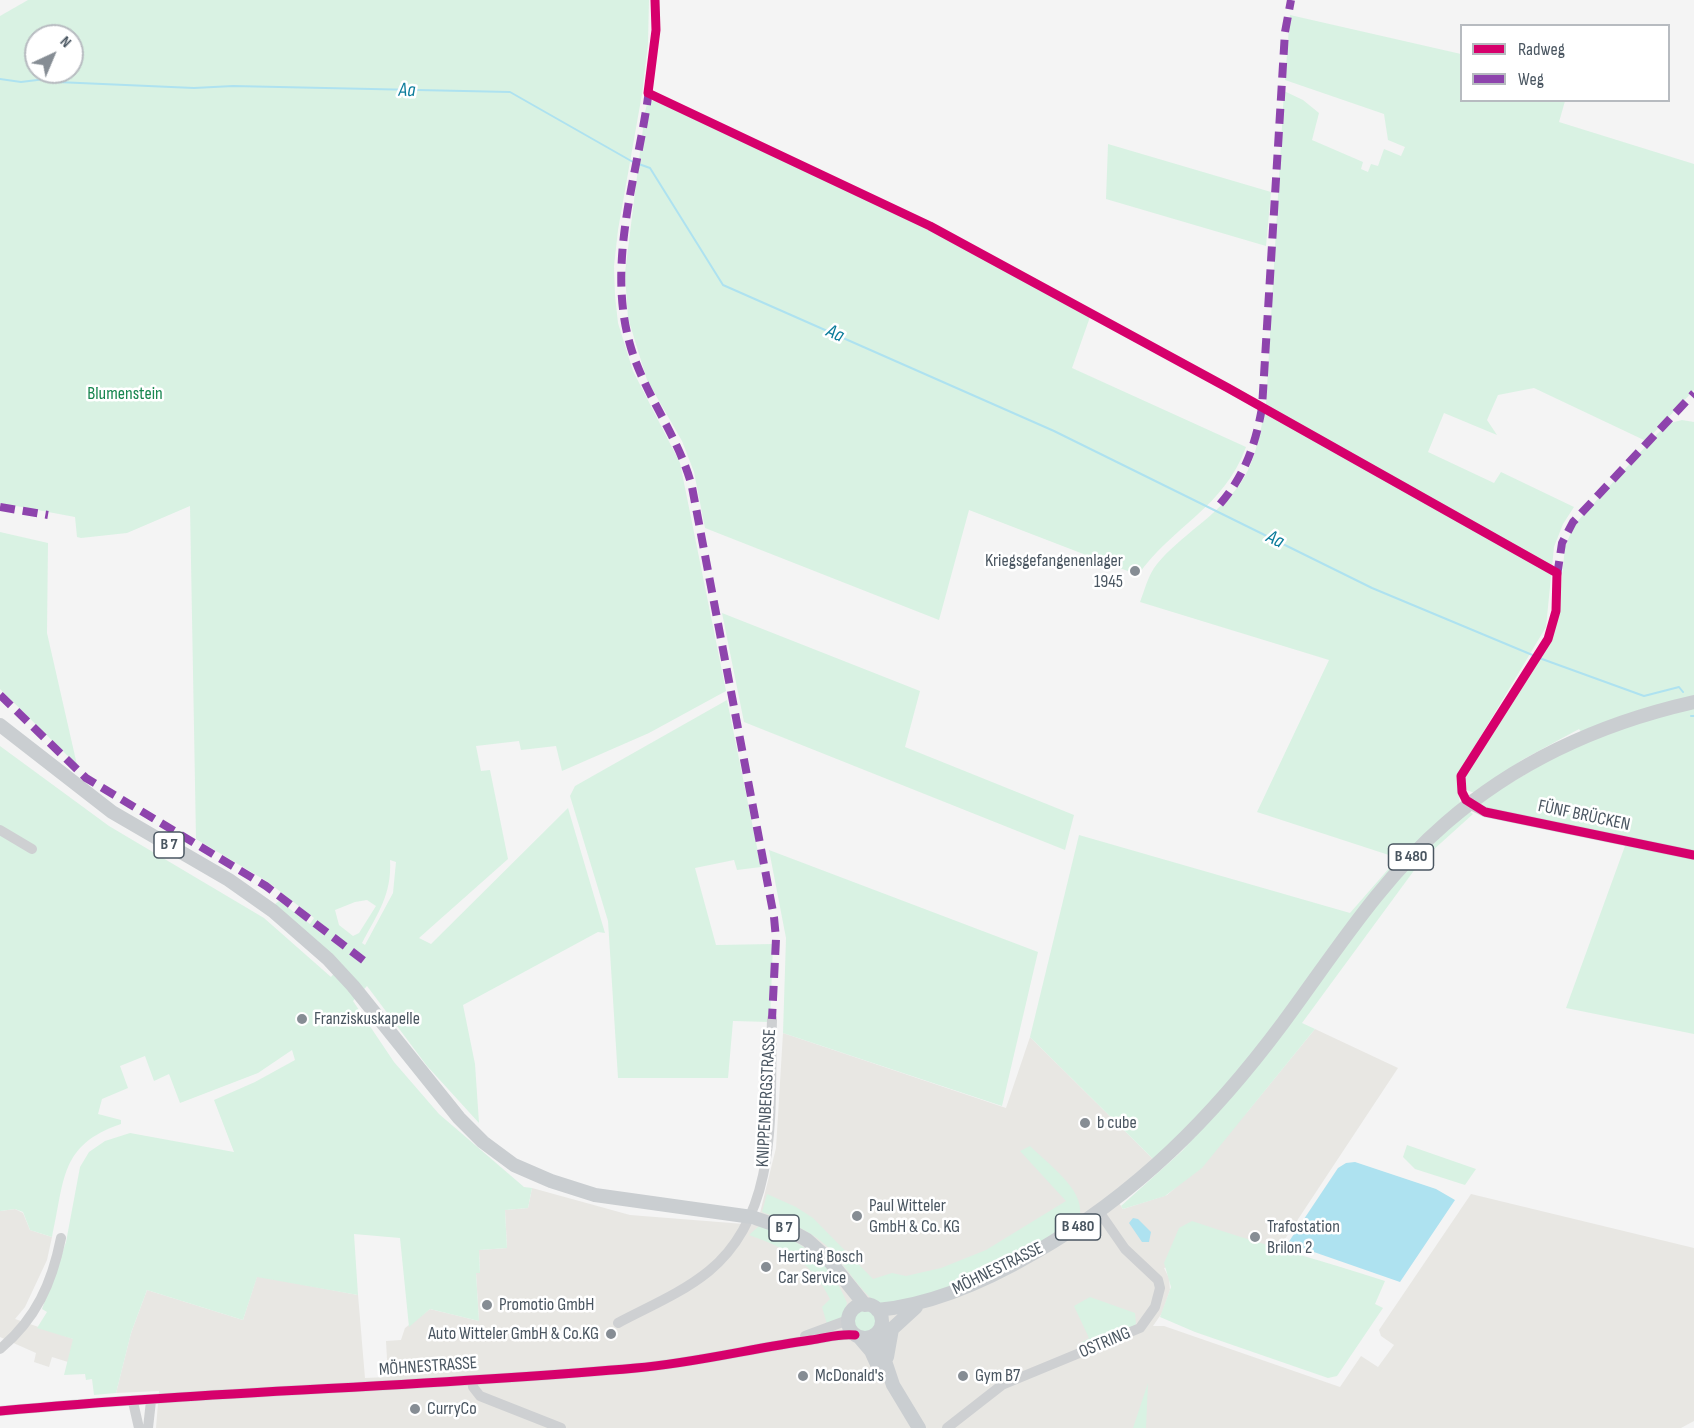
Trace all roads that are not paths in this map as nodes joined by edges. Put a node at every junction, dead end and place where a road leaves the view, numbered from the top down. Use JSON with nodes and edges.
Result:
{"nodes":[{"id":1,"x":1694,"y":702,"type":"edge"},
{"id":2,"x":0,"y":725,"type":"edge"},
{"id":3,"x":1469,"y":804,"type":"junction"},
{"id":4,"x":0,"y":830,"type":"edge"},
{"id":5,"x":32,"y":849,"type":"dead end"},
{"id":6,"x":1694,"y":855,"type":"edge"},
{"id":7,"x":772,"y":1019,"type":"dead end"},
{"id":8,"x":1100,"y":1213,"type":"junction"},
{"id":9,"x":752,"y":1217,"type":"junction"},
{"id":10,"x":61,"y":1238,"type":"dead end"},
{"id":11,"x":923,"y":1302,"type":"junction"},
{"id":12,"x":906,"y":1307,"type":"junction"},
{"id":13,"x":861,"y":1311,"type":"junction"},
{"id":14,"x":618,"y":1323,"type":"dead end"},
{"id":15,"x":879,"y":1329,"type":"junction"},
{"id":16,"x":857,"y":1336,"type":"junction"},
{"id":17,"x":788,"y":1342,"type":"junction"},
{"id":18,"x":0,"y":1349,"type":"edge"},
{"id":19,"x":886,"y":1368,"type":"junction"},
{"id":20,"x":473,"y":1380,"type":"junction"},
{"id":21,"x":899,"y":1399,"type":"junction"},
{"id":22,"x":151,"y":1401,"type":"junction"},
{"id":23,"x":133,"y":1402,"type":"junction"},
{"id":24,"x":0,"y":1412,"type":"edge"},
{"id":25,"x":139,"y":1428,"type":"edge"},
{"id":26,"x":148,"y":1428,"type":"edge"},
{"id":27,"x":561,"y":1428,"type":"edge"},
{"id":28,"x":919,"y":1428,"type":"edge"},
{"id":29,"x":947,"y":1428,"type":"edge"}],
"edges":[{"from":1,"to":3,"type":"main road","number":"B 480"},
{"from":2,"to":9,"type":"main road","number":"B 7"},
{"from":3,"to":6,"type":"street","name":"FÜNF BRÜCKEN"},
{"from":3,"to":8,"type":"main road","name":"MÖHNESTRASSE","number":"B 480"},
{"from":4,"to":5,"type":"street"},
{"from":7,"to":9,"type":"street","name":"KNIPPENBERGSTRASSE"},
{"from":8,"to":11,"type":"main road","name":"MÖHNESTRASSE","number":"B 480"},
{"from":8,"to":29,"type":"street","name":"OSTRING"},
{"from":9,"to":13,"type":"main road","number":"B 7"},
{"from":9,"to":14,"type":"street","name":"KNIPPENBERGSTRASSE"},
{"from":10,"to":18,"type":"street"},
{"from":11,"to":12,"type":"main road","number":"B 480"},
{"from":11,"to":19,"type":"main road"},
{"from":12,"to":13,"type":"main road","number":"B 480"},
{"from":12,"to":15,"type":"main road","number":"B 480"},
{"from":13,"to":15,"type":"main road","number":"B 7"},
{"from":13,"to":16,"type":"main road","number":"B 7"},
{"from":13,"to":17,"type":"street","name":"MÖHNESTRASSE"},
{"from":15,"to":16,"type":"main road"},
{"from":15,"to":19,"type":"main road","number":"B 7"},
{"from":16,"to":17,"type":"street","name":"MÖHNESTRASSE"},
{"from":16,"to":21,"type":"main road","number":"B 7"},
{"from":17,"to":20,"type":"street","name":"MÖHNESTRASSE"},
{"from":19,"to":21,"type":"main road","number":"B 7"},
{"from":20,"to":22,"type":"street","name":"MÖHNESTRASSE"},
{"from":20,"to":27,"type":"street"},
{"from":21,"to":28,"type":"main road","number":"B 7"},
{"from":22,"to":23,"type":"street","name":"MÖHNESTRASSE"},
{"from":22,"to":26,"type":"street"},
{"from":23,"to":24,"type":"street","name":"MÖHNESTRASSE"},
{"from":23,"to":25,"type":"street"}]}
